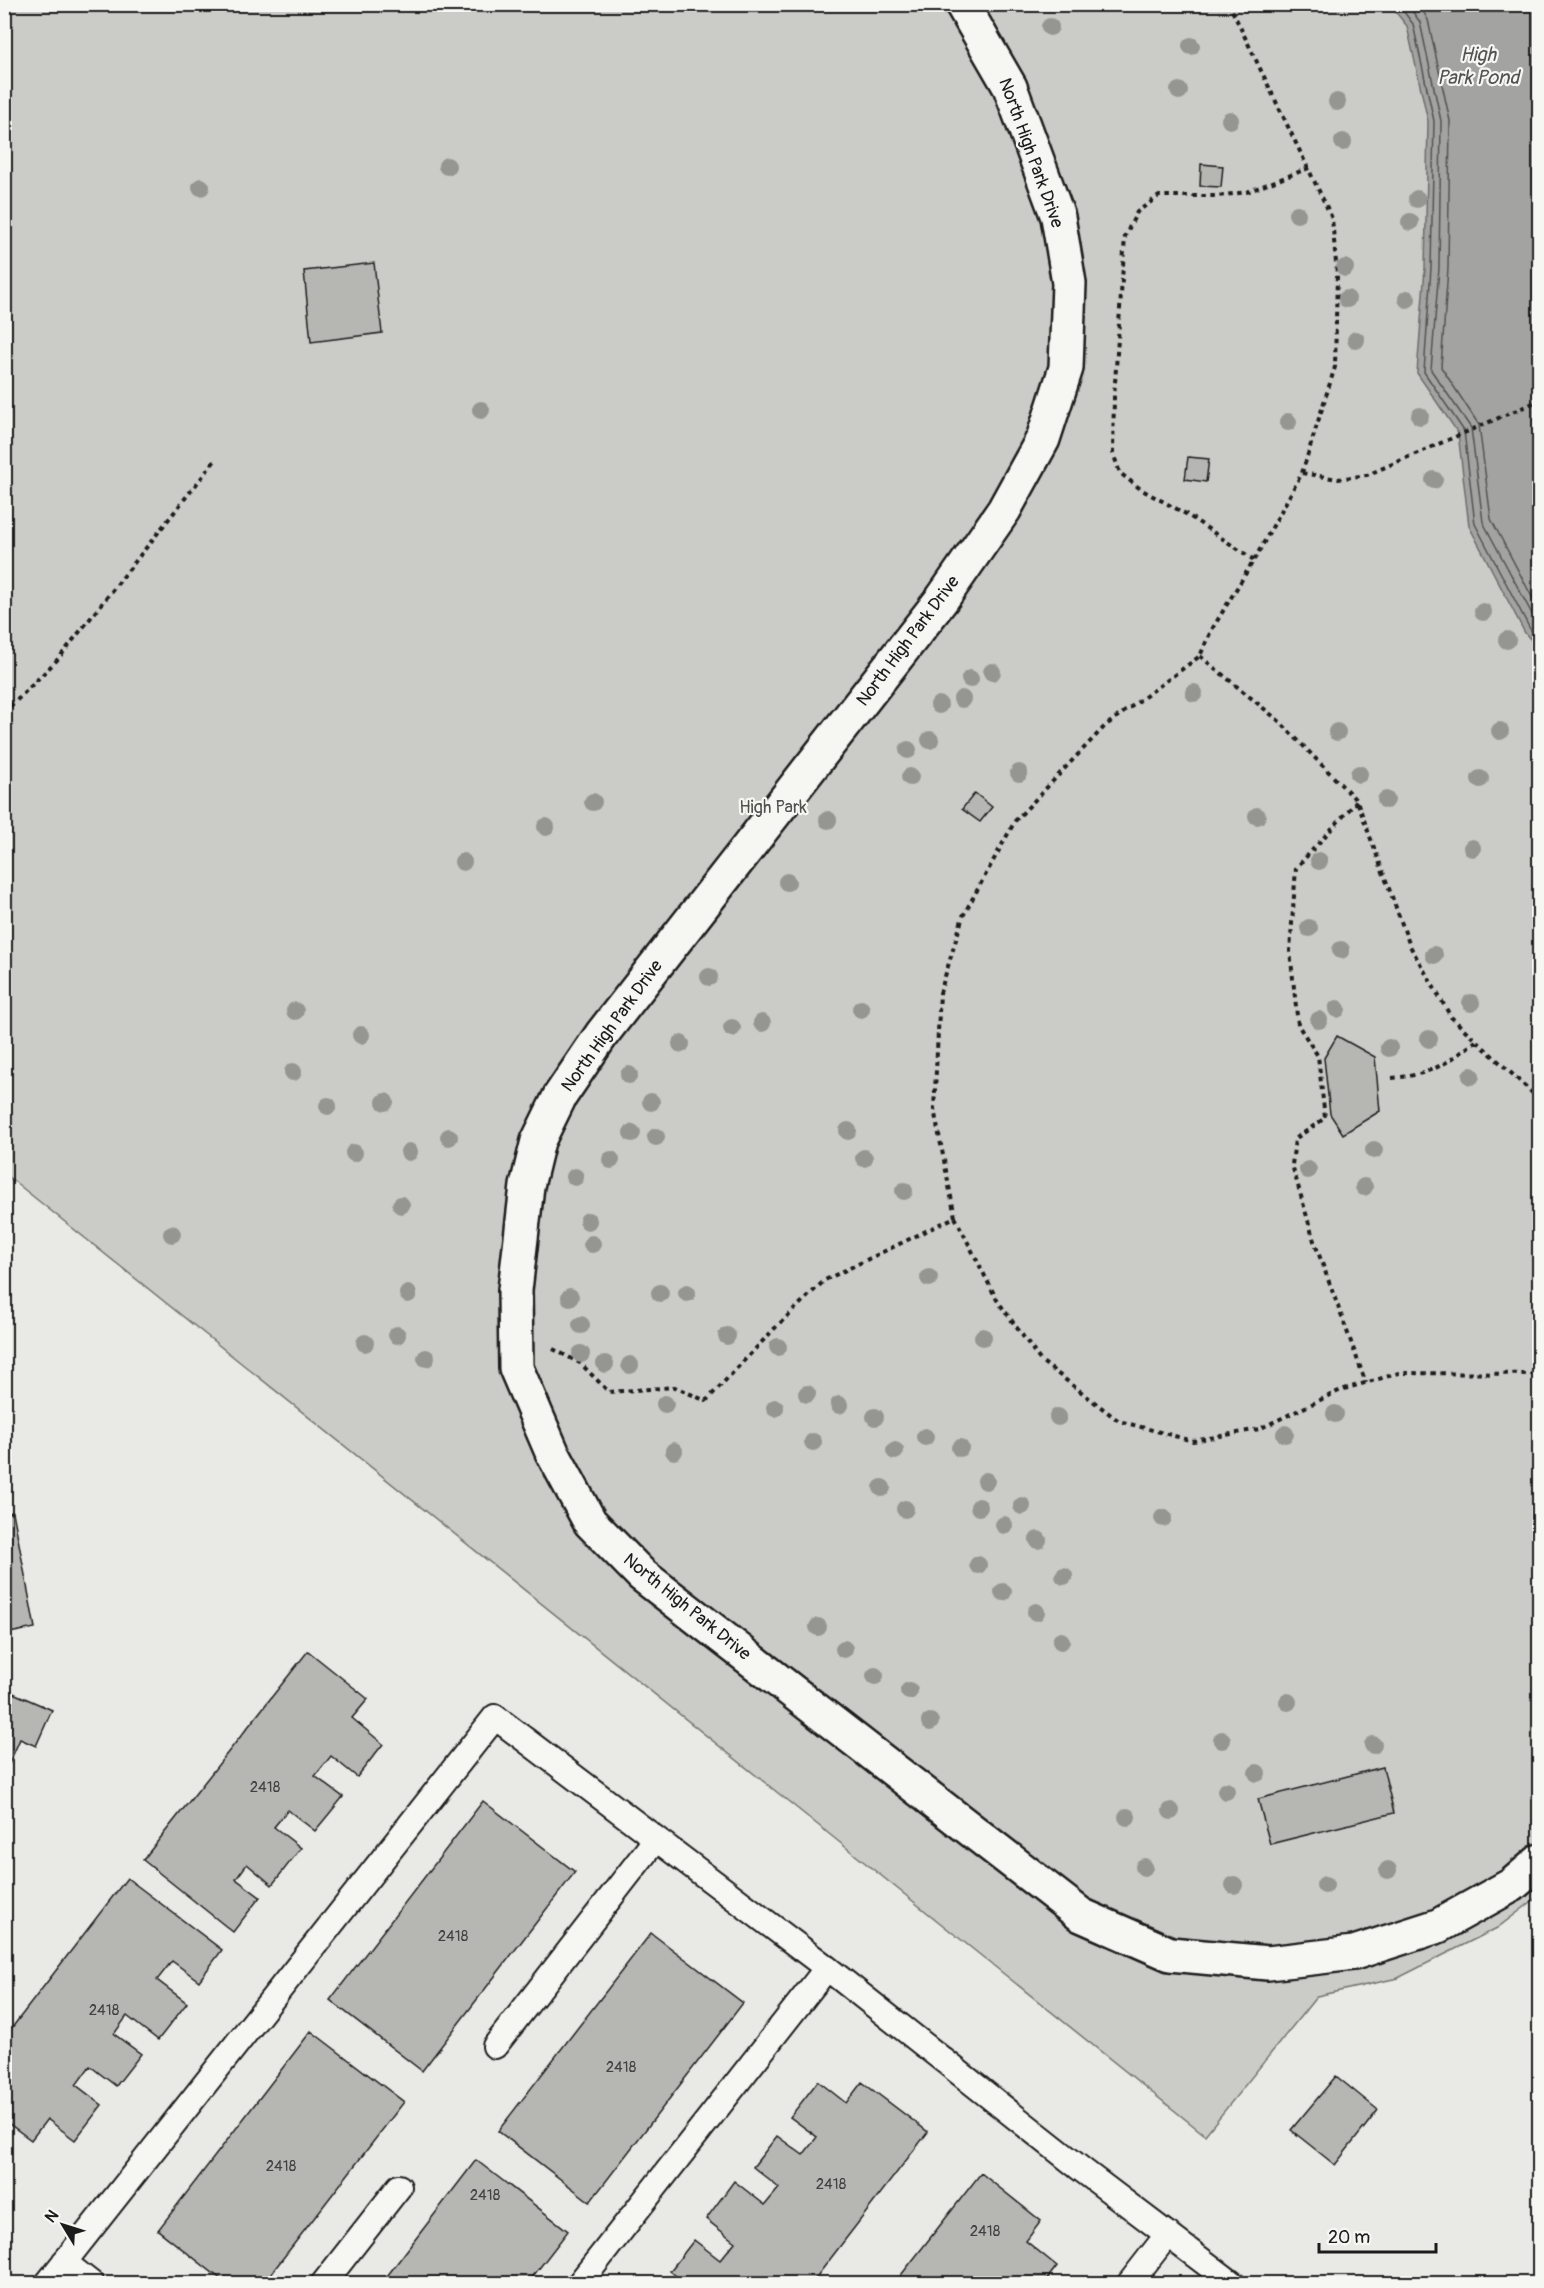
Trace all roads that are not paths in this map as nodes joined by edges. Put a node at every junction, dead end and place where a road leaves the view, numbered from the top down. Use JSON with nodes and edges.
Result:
{"nodes":[{"id":1,"x":962,"y":4,"type":"edge"},
{"id":2,"x":657,"y":1839,"type":"junction"},
{"id":3,"x":1539,"y":1861,"type":"edge"},
{"id":4,"x":826,"y":1968,"type":"junction"},
{"id":5,"x":495,"y":2046,"type":"dead end"},
{"id":6,"x":399,"y":2187,"type":"dead end"},
{"id":7,"x":1168,"y":2234,"type":"junction"},
{"id":8,"x":64,"y":2262,"type":"junction"},
{"id":9,"x":47,"y":2283,"type":"edge"},
{"id":10,"x":92,"y":2283,"type":"edge"},
{"id":11,"x":323,"y":2283,"type":"edge"},
{"id":12,"x":579,"y":2283,"type":"edge"},
{"id":13,"x":1129,"y":2283,"type":"edge"},
{"id":14,"x":1233,"y":2283,"type":"edge"}],
"edges":[{"from":1,"to":3,"type":"street","name":"North High Park Drive"},
{"from":2,"to":4,"type":"lane"},
{"from":2,"to":5,"type":"lane"},
{"from":2,"to":8,"type":"lane"},
{"from":4,"to":7,"type":"lane"},
{"from":4,"to":12,"type":"lane"},
{"from":6,"to":11,"type":"lane"},
{"from":7,"to":13,"type":"lane"},
{"from":7,"to":14,"type":"lane"},
{"from":8,"to":9,"type":"lane"},
{"from":8,"to":10,"type":"lane"}]}
